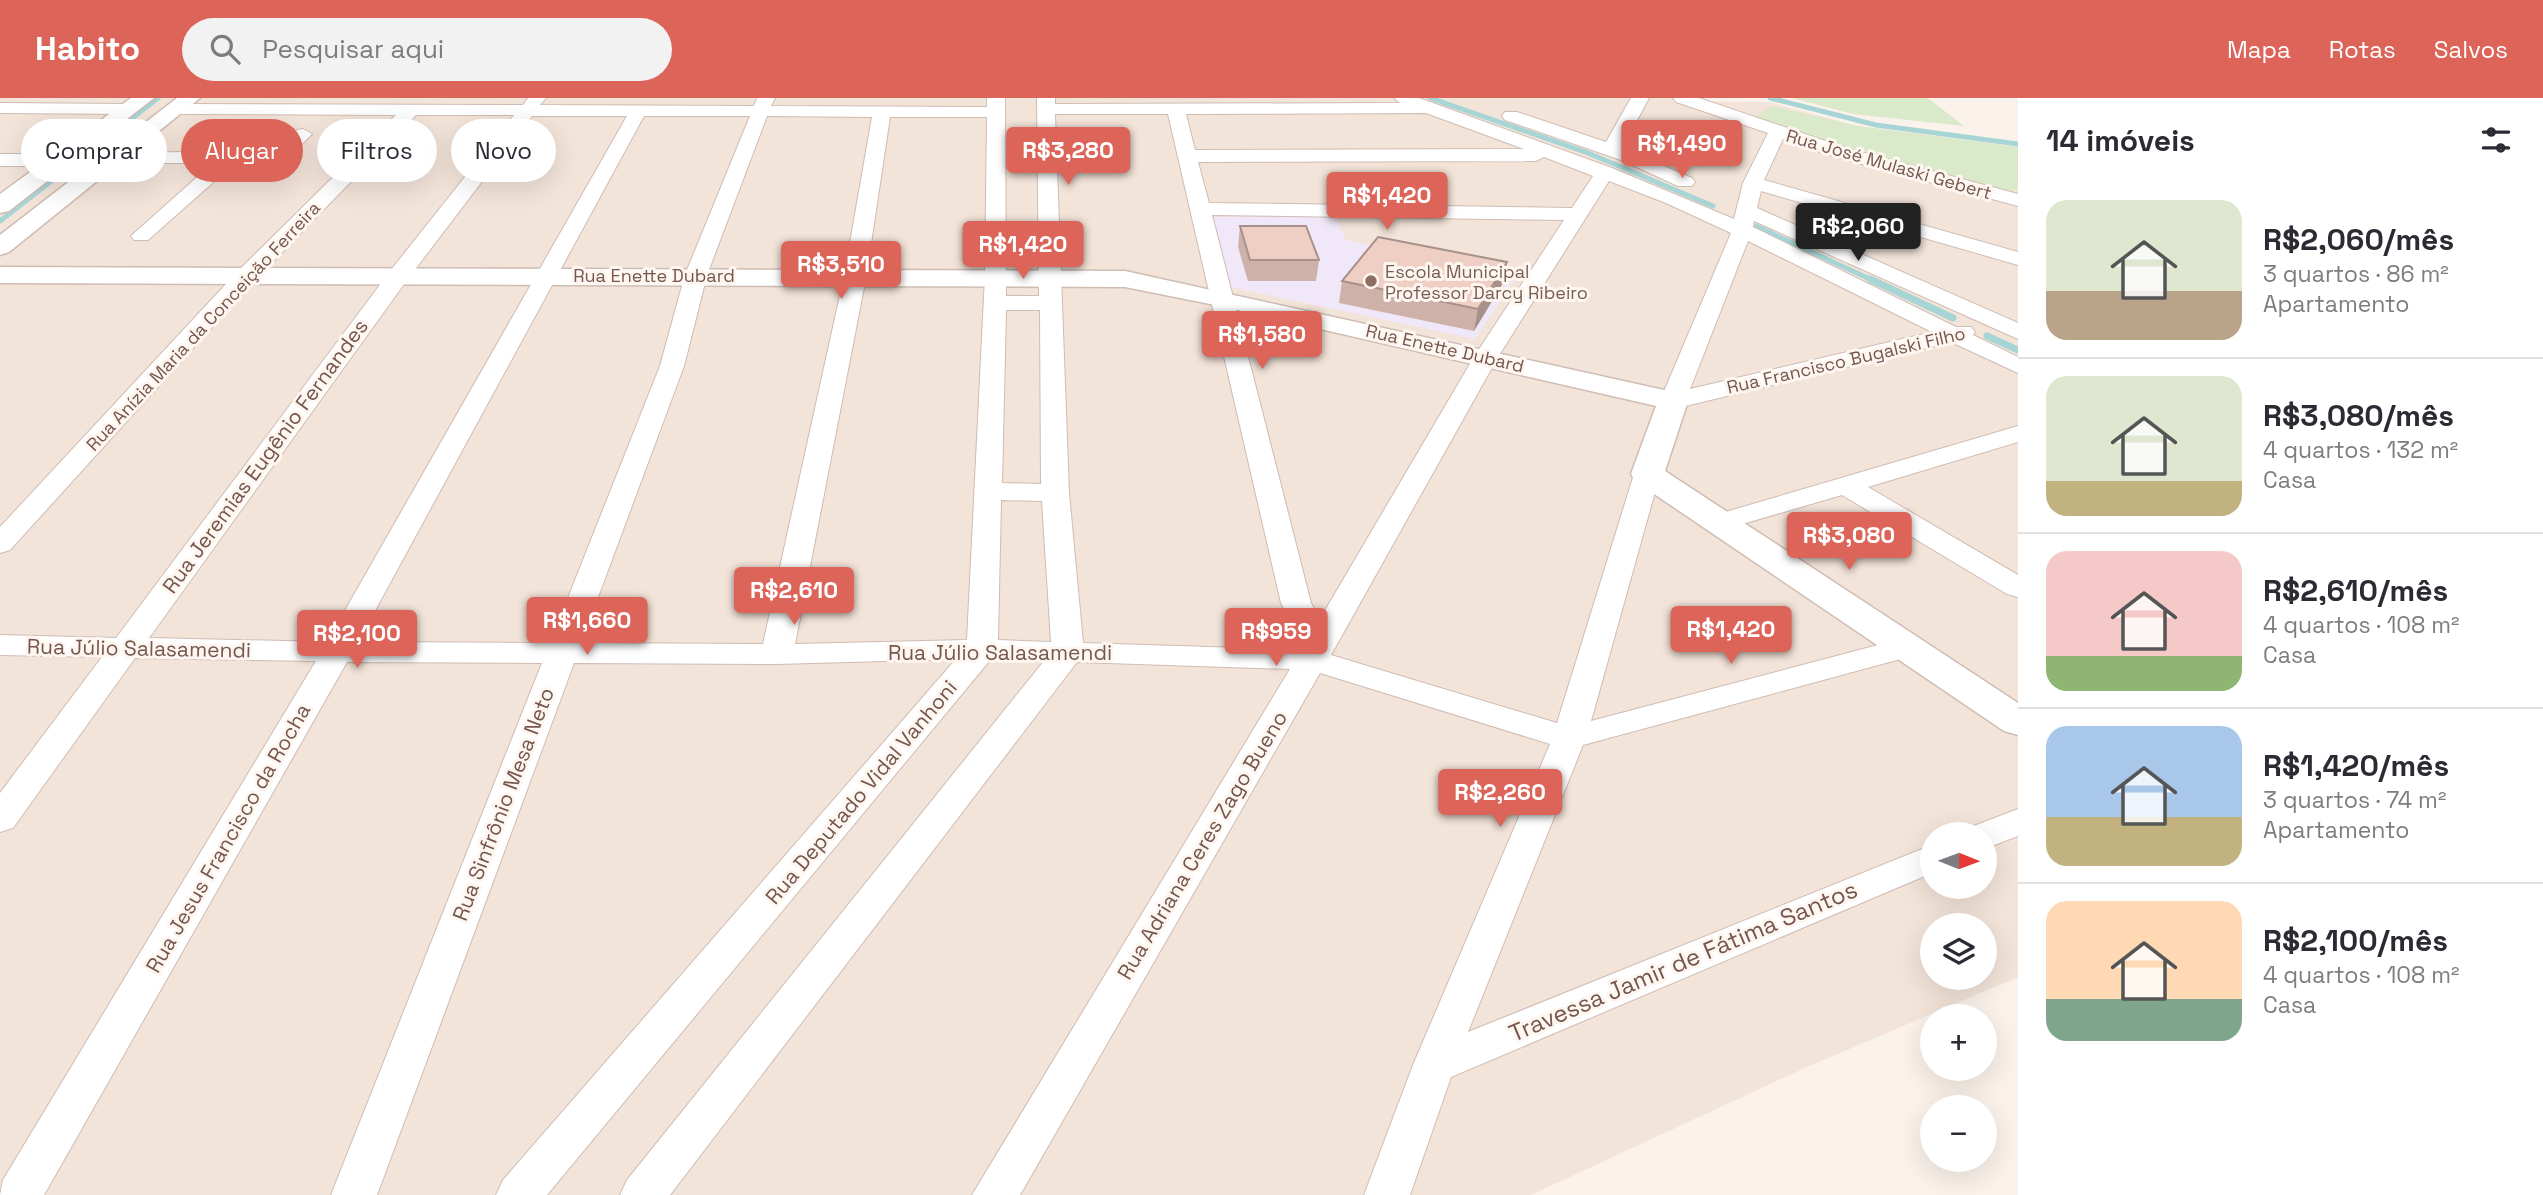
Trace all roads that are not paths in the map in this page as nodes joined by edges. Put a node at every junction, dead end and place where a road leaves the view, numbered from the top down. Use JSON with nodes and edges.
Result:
{"nodes":[{"id":1,"x":1403,"y":98,"type":"edge"},
{"id":2,"x":1640,"y":98,"type":"edge"},
{"id":3,"x":1682,"y":98,"type":"edge"},
{"id":4,"x":136,"y":103,"type":"edge"},
{"id":5,"x":1046,"y":103,"type":"edge"},
{"id":6,"x":182,"y":104,"type":"edge"},
{"id":7,"x":533,"y":104,"type":"edge"},
{"id":8,"x":763,"y":105,"type":"edge"},
{"id":9,"x":996,"y":105,"type":"edge"},
{"id":10,"x":0,"y":108,"type":"edge"},
{"id":11,"x":1431,"y":108,"type":"junction"},
{"id":12,"x":1176,"y":109,"type":"junction"},
{"id":13,"x":410,"y":111,"type":"junction"},
{"id":14,"x":638,"y":111,"type":"junction"},
{"id":15,"x":882,"y":111,"type":"junction"},
{"id":16,"x":1498,"y":111,"type":"dead end"},
{"id":17,"x":115,"y":119,"type":"edge"},
{"id":18,"x":163,"y":119,"type":"edge"},
{"id":19,"x":1777,"y":133,"type":"junction"},
{"id":20,"x":1557,"y":155,"type":"junction"},
{"id":21,"x":1188,"y":156,"type":"junction"},
{"id":22,"x":0,"y":160,"type":"edge"},
{"id":23,"x":21,"y":160,"type":"edge"},
{"id":24,"x":1608,"y":161,"type":"junction"},
{"id":25,"x":32,"y":182,"type":"edge"},
{"id":26,"x":83,"y":182,"type":"edge"},
{"id":27,"x":202,"y":182,"type":"edge"},
{"id":28,"x":1753,"y":183,"type":"junction"},
{"id":29,"x":1699,"y":188,"type":"dead end"},
{"id":30,"x":2013,"y":196,"type":"edge"},
{"id":31,"x":0,"y":206,"type":"edge"},
{"id":32,"x":1199,"y":209,"type":"junction"},
{"id":33,"x":1576,"y":214,"type":"junction"},
{"id":34,"x":1741,"y":214,"type":"junction"},
{"id":35,"x":141,"y":236,"type":"dead end"},
{"id":36,"x":0,"y":247,"type":"edge"},
{"id":37,"x":2018,"y":259,"type":"edge"},
{"id":38,"x":0,"y":275,"type":"edge"},
{"id":39,"x":247,"y":275,"type":"junction"},
{"id":40,"x":399,"y":275,"type":"junction"},
{"id":41,"x":545,"y":275,"type":"junction"},
{"id":42,"x":696,"y":275,"type":"junction"},
{"id":43,"x":855,"y":277,"type":"junction"},
{"id":44,"x":996,"y":290,"type":"junction"},
{"id":45,"x":1049,"y":290,"type":"junction"},
{"id":46,"x":1220,"y":298,"type":"junction"},
{"id":47,"x":2013,"y":325,"type":"edge"},
{"id":48,"x":1954,"y":335,"type":"junction"},
{"id":49,"x":1486,"y":357,"type":"junction"},
{"id":50,"x":2018,"y":366,"type":"edge"},
{"id":51,"x":1673,"y":401,"type":"junction"},
{"id":52,"x":2018,"y":434,"type":"edge"},
{"id":53,"x":1987,"y":444,"type":"junction"},
{"id":54,"x":2018,"y":460,"type":"edge"},
{"id":55,"x":1647,"y":474,"type":"junction"},
{"id":56,"x":1846,"y":486,"type":"junction"},
{"id":57,"x":988,"y":491,"type":"junction"},
{"id":58,"x":1055,"y":493,"type":"junction"},
{"id":59,"x":1722,"y":522,"type":"junction"},
{"id":60,"x":0,"y":544,"type":"edge"},
{"id":61,"x":2018,"y":587,"type":"edge"},
{"id":62,"x":0,"y":646,"type":"edge"},
{"id":63,"x":124,"y":647,"type":"junction"},
{"id":64,"x":1908,"y":647,"type":"junction"},
{"id":65,"x":982,"y":649,"type":"junction"},
{"id":66,"x":337,"y":652,"type":"junction"},
{"id":67,"x":560,"y":652,"type":"junction"},
{"id":68,"x":1068,"y":652,"type":"junction"},
{"id":69,"x":1315,"y":652,"type":"junction"},
{"id":70,"x":777,"y":654,"type":"junction"},
{"id":71,"x":2018,"y":722,"type":"edge"},
{"id":72,"x":1569,"y":738,"type":"junction"},
{"id":73,"x":0,"y":819,"type":"edge"},
{"id":74,"x":2018,"y":822,"type":"edge"},
{"id":75,"x":1997,"y":831,"type":"edge"},
{"id":76,"x":1920,"y":863,"type":"edge"},
{"id":77,"x":1434,"y":1065,"type":"junction"},
{"id":78,"x":19,"y":1195,"type":"edge"},
{"id":79,"x":354,"y":1195,"type":"edge"},
{"id":80,"x":519,"y":1195,"type":"edge"},
{"id":81,"x":643,"y":1195,"type":"edge"},
{"id":82,"x":995,"y":1195,"type":"edge"},
{"id":83,"x":1387,"y":1195,"type":"edge"}],
"edges":[{"from":1,"to":11,"type":"street"},
{"from":2,"to":24,"type":"street","name":"Rua Adriana Ceres Zago Bueno"},
{"from":3,"to":19,"type":"street","name":"Rua José Mulaski Gebert"},
{"from":4,"to":10,"type":"street"},
{"from":4,"to":17,"type":"street"},
{"from":5,"to":12,"type":"street"},
{"from":5,"to":45,"type":"street"},
{"from":6,"to":13,"type":"street"},
{"from":6,"to":18,"type":"street"},
{"from":7,"to":13,"type":"street"},
{"from":7,"to":14,"type":"street"},
{"from":7,"to":40,"type":"street","name":"Rua Jeremias Eugênio Fernandes"},
{"from":8,"to":14,"type":"street"},
{"from":8,"to":15,"type":"street"},
{"from":8,"to":42,"type":"street","name":"Rua Sinfrônio Mesa Neto"},
{"from":9,"to":15,"type":"street"},
{"from":9,"to":44,"type":"street"},
{"from":11,"to":12,"type":"street"},
{"from":11,"to":20,"type":"street"},
{"from":12,"to":21,"type":"street"},
{"from":13,"to":39,"type":"street","name":"Rua Anízia Maria da Conceição Ferreira"},
{"from":14,"to":41,"type":"street","name":"Rua Jesus Francisco da Rocha"},
{"from":15,"to":43,"type":"street"},
{"from":16,"to":24,"type":"street"},
{"from":19,"to":28,"type":"street"},
{"from":19,"to":30,"type":"street","name":"Rua José Mulaski Gebert"},
{"from":20,"to":21,"type":"street"},
{"from":20,"to":24,"type":"street"},
{"from":21,"to":32,"type":"street"},
{"from":22,"to":23,"type":"street"},
{"from":24,"to":29,"type":"street"},
{"from":24,"to":33,"type":"street","name":"Rua Adriana Ceres Zago Bueno"},
{"from":24,"to":34,"type":"street"},
{"from":25,"to":31,"type":"street"},
{"from":26,"to":36,"type":"street"},
{"from":27,"to":35,"type":"street"},
{"from":28,"to":34,"type":"street"},
{"from":28,"to":37,"type":"street"},
{"from":32,"to":33,"type":"street"},
{"from":32,"to":46,"type":"street"},
{"from":33,"to":49,"type":"street","name":"Rua Adriana Ceres Zago Bueno"},
{"from":34,"to":47,"type":"street"},
{"from":34,"to":48,"type":"street"},
{"from":34,"to":51,"type":"street"},
{"from":38,"to":39,"type":"street","name":"Rua Enette Dubard"},
{"from":39,"to":40,"type":"street","name":"Rua Enette Dubard"},
{"from":39,"to":60,"type":"street","name":"Rua Anízia Maria da Conceição Ferreira"},
{"from":40,"to":41,"type":"street","name":"Rua Enette Dubard"},
{"from":40,"to":63,"type":"street","name":"Rua Jeremias Eugênio Fernandes"},
{"from":41,"to":42,"type":"street","name":"Rua Enette Dubard"},
{"from":41,"to":66,"type":"street","name":"Rua Jesus Francisco da Rocha"},
{"from":42,"to":43,"type":"street","name":"Rua Enette Dubard"},
{"from":42,"to":67,"type":"street","name":"Rua Sinfrônio Mesa Neto"},
{"from":43,"to":44,"type":"street","name":"Rua Enette Dubard"},
{"from":43,"to":70,"type":"street"},
{"from":44,"to":45,"type":"street","name":"Rua Enette Dubard"},
{"from":44,"to":57,"type":"street"},
{"from":45,"to":46,"type":"street","name":"Rua Enette Dubard"},
{"from":45,"to":58,"type":"street"},
{"from":46,"to":49,"type":"street","name":"Rua Enette Dubard"},
{"from":46,"to":69,"type":"street"},
{"from":47,"to":48,"type":"street","name":"Rua Francisco Bugalski Filho"},
{"from":48,"to":50,"type":"street"},
{"from":48,"to":51,"type":"street","name":"Rua Francisco Bugalski Filho"},
{"from":49,"to":51,"type":"street","name":"Rua Enette Dubard"},
{"from":49,"to":69,"type":"street","name":"Rua Adriana Ceres Zago Bueno"},
{"from":51,"to":55,"type":"street"},
{"from":52,"to":53,"type":"street"},
{"from":53,"to":54,"type":"street"},
{"from":53,"to":56,"type":"street"},
{"from":55,"to":59,"type":"street"},
{"from":55,"to":72,"type":"street"},
{"from":56,"to":59,"type":"street"},
{"from":56,"to":61,"type":"street"},
{"from":57,"to":58,"type":"street"},
{"from":57,"to":65,"type":"street"},
{"from":58,"to":68,"type":"street"},
{"from":59,"to":64,"type":"street"},
{"from":62,"to":63,"type":"street","name":"Rua Júlio Salasamendi"},
{"from":63,"to":66,"type":"street","name":"Rua Júlio Salasamendi"},
{"from":63,"to":73,"type":"street","name":"Rua Jeremias Eugênio Fernandes"},
{"from":64,"to":71,"type":"street"},
{"from":64,"to":72,"type":"street"},
{"from":65,"to":68,"type":"street","name":"Rua Júlio Salasamendi"},
{"from":65,"to":70,"type":"street","name":"Rua Júlio Salasamendi"},
{"from":65,"to":80,"type":"street","name":"Rua Deputado Vidal Vanhoni"},
{"from":66,"to":67,"type":"street","name":"Rua Júlio Salasamendi"},
{"from":66,"to":78,"type":"street","name":"Rua Jesus Francisco da Rocha"},
{"from":67,"to":70,"type":"street","name":"Rua Júlio Salasamendi"},
{"from":67,"to":79,"type":"street","name":"Rua Sinfrônio Mesa Neto"},
{"from":68,"to":69,"type":"street","name":"Rua Júlio Salasamendi"},
{"from":68,"to":81,"type":"street"},
{"from":69,"to":72,"type":"street","name":"Rua Júlio Salasamendi"},
{"from":69,"to":82,"type":"street","name":"Rua Adriana Ceres Zago Bueno"},
{"from":72,"to":77,"type":"street"},
{"from":74,"to":75,"type":"street"},
{"from":76,"to":77,"type":"street","name":"Travessa Jamir de Fátima Santos"},
{"from":77,"to":83,"type":"street"}]}
